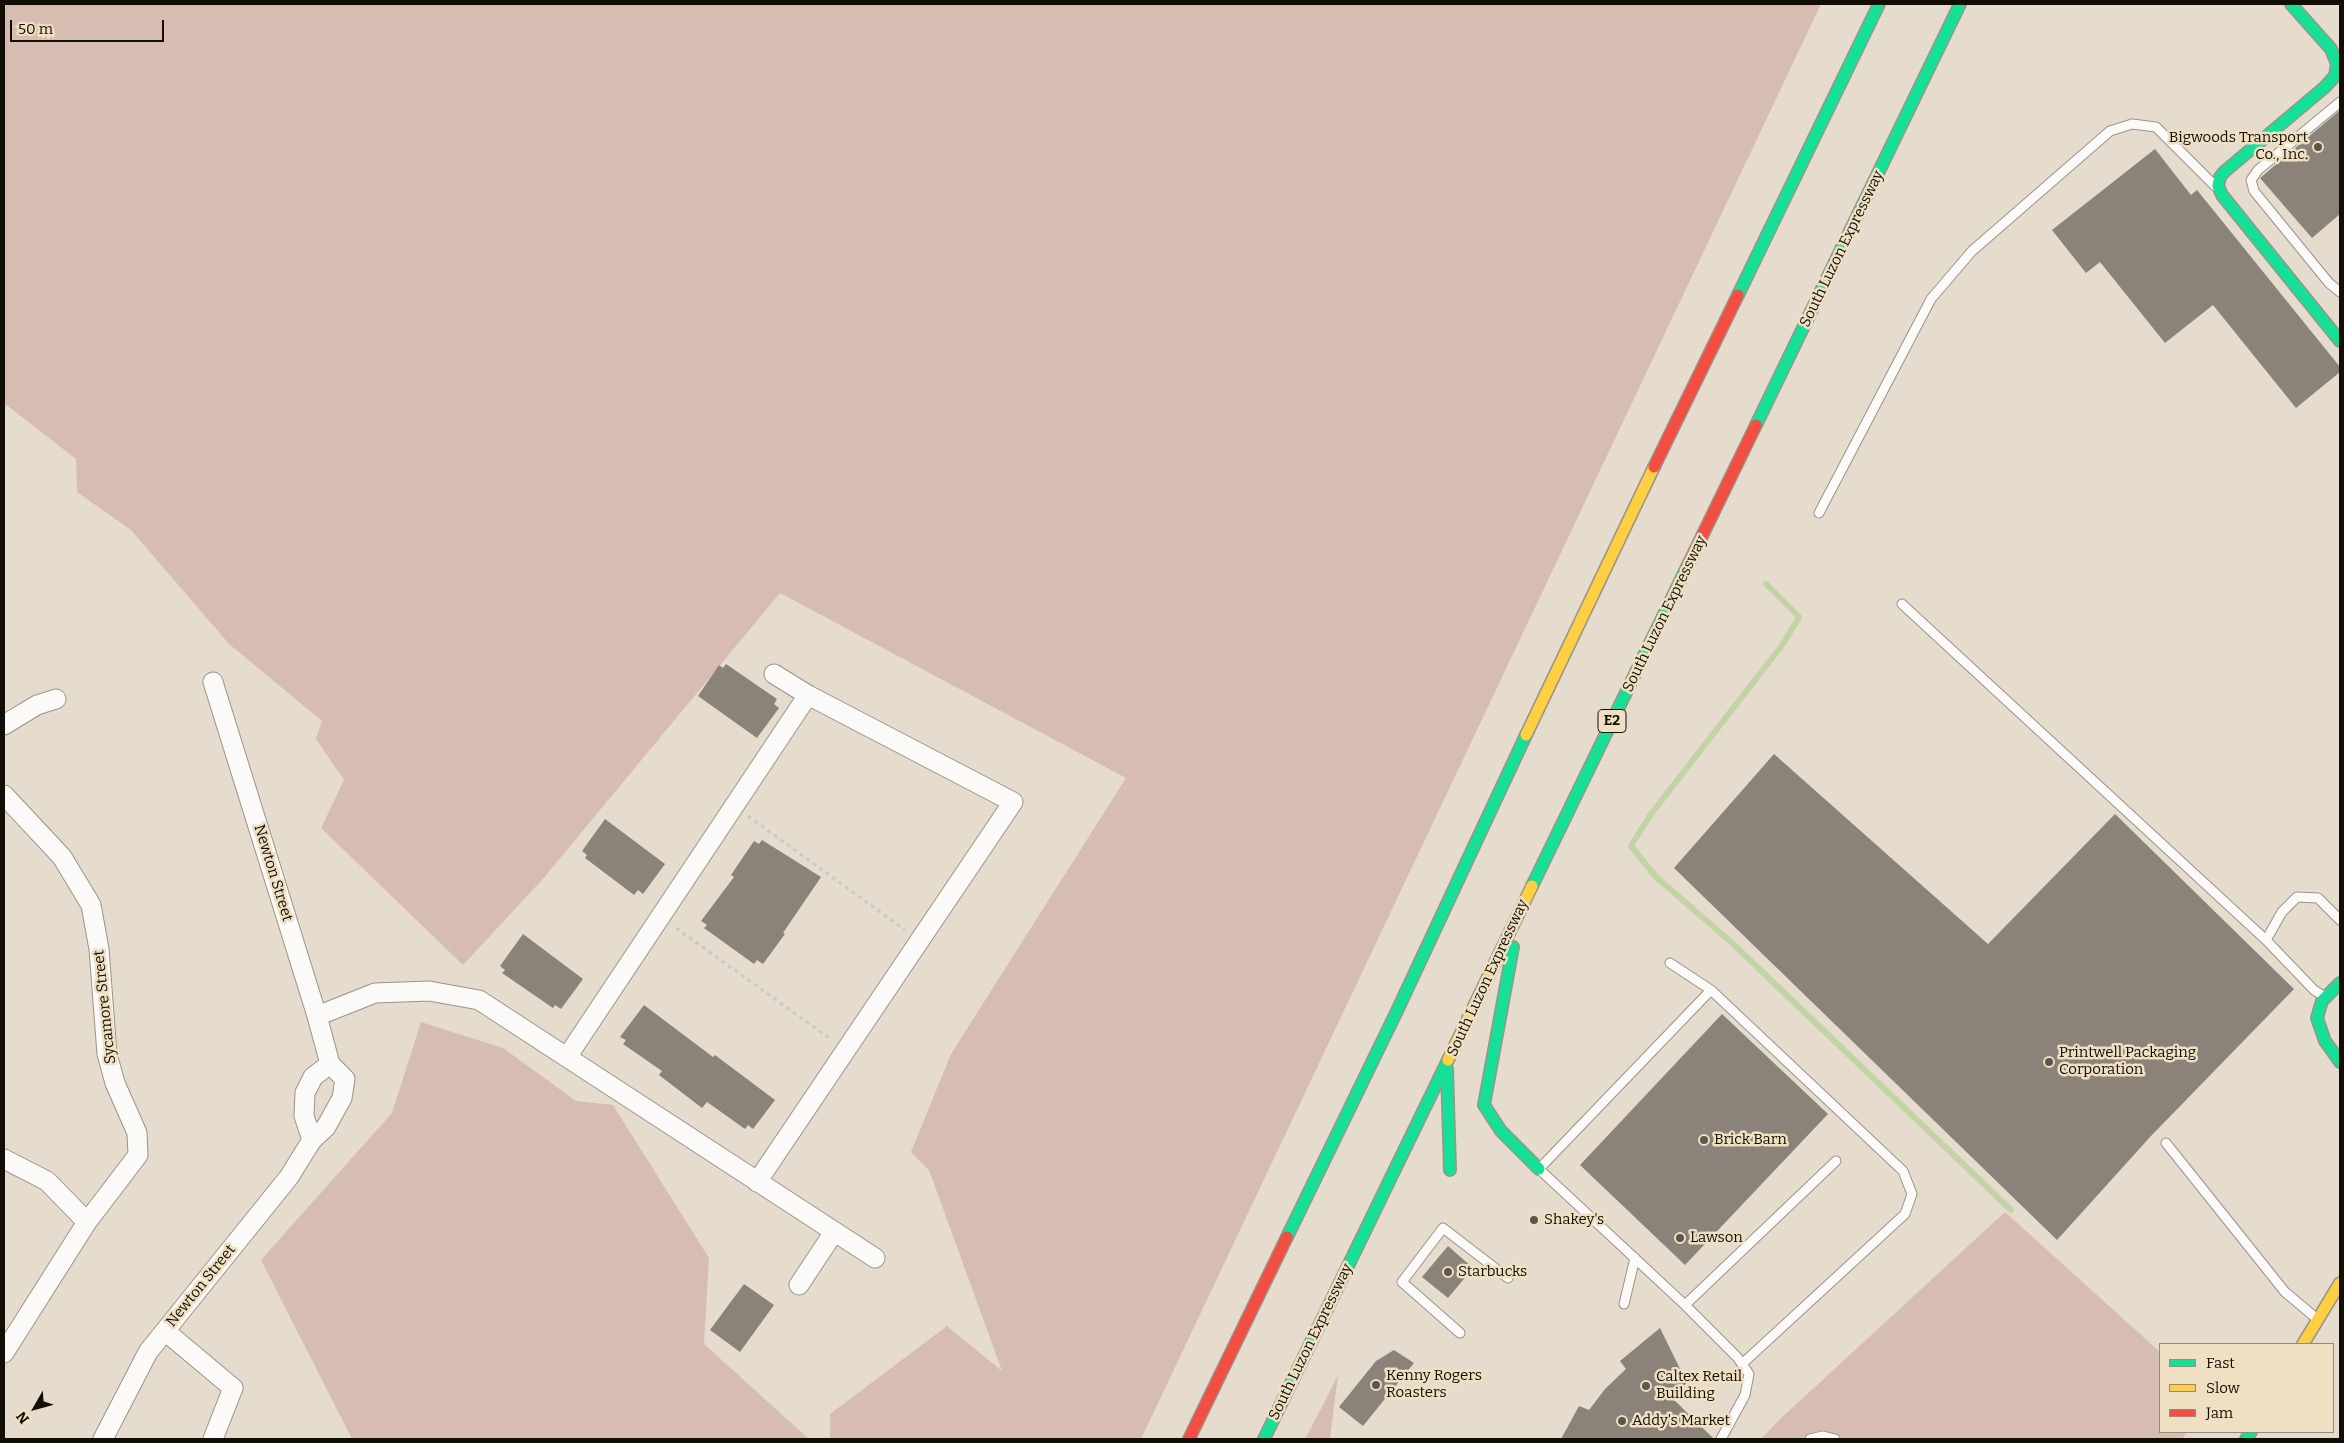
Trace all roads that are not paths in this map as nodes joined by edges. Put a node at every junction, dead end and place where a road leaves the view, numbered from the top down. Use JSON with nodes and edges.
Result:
{"nodes":[{"id":1,"x":1879,"y":4,"type":"edge"},
{"id":2,"x":1960,"y":4,"type":"edge"},
{"id":3,"x":2291,"y":4,"type":"edge"},
{"id":4,"x":2340,"y":102,"type":"edge"},
{"id":5,"x":2220,"y":191,"type":"junction"},
{"id":6,"x":2340,"y":292,"type":"edge"},
{"id":7,"x":2340,"y":341,"type":"edge"},
{"id":8,"x":1820,"y":512,"type":"dead end"},
{"id":9,"x":1902,"y":604,"type":"dead end"},
{"id":10,"x":774,"y":674,"type":"dead end"},
{"id":11,"x":213,"y":682,"type":"dead end"},
{"id":12,"x":808,"y":695,"type":"junction"},
{"id":13,"x":56,"y":699,"type":"dead end"},
{"id":14,"x":4,"y":725,"type":"edge"},
{"id":15,"x":4,"y":795,"type":"edge"},
{"id":16,"x":1520,"y":908,"type":"junction"},
{"id":17,"x":2340,"y":920,"type":"edge"},
{"id":18,"x":2266,"y":940,"type":"junction"},
{"id":19,"x":1670,"y":963,"type":"dead end"},
{"id":20,"x":2340,"y":983,"type":"edge"},
{"id":21,"x":1711,"y":990,"type":"junction"},
{"id":22,"x":2325,"y":997,"type":"junction"},
{"id":23,"x":318,"y":1016,"type":"junction"},
{"id":24,"x":567,"y":1057,"type":"junction"},
{"id":25,"x":2340,"y":1062,"type":"edge"},
{"id":26,"x":1447,"y":1063,"type":"junction"},
{"id":27,"x":330,"y":1064,"type":"junction"},
{"id":28,"x":312,"y":1140,"type":"junction"},
{"id":29,"x":2166,"y":1143,"type":"dead end"},
{"id":30,"x":4,"y":1159,"type":"edge"},
{"id":31,"x":1836,"y":1161,"type":"dead end"},
{"id":32,"x":1539,"y":1169,"type":"junction"},
{"id":33,"x":1450,"y":1170,"type":"dead end"},
{"id":34,"x":758,"y":1182,"type":"junction"},
{"id":35,"x":87,"y":1222,"type":"junction"},
{"id":36,"x":834,"y":1232,"type":"junction"},
{"id":37,"x":875,"y":1258,"type":"dead end"},
{"id":38,"x":1635,"y":1258,"type":"junction"},
{"id":39,"x":1508,"y":1278,"type":"dead end"},
{"id":40,"x":2340,"y":1282,"type":"edge"},
{"id":41,"x":800,"y":1285,"type":"dead end"},
{"id":42,"x":1624,"y":1304,"type":"dead end"},
{"id":43,"x":1685,"y":1305,"type":"junction"},
{"id":44,"x":2318,"y":1319,"type":"junction"},
{"id":45,"x":165,"y":1332,"type":"junction"},
{"id":46,"x":1460,"y":1333,"type":"dead end"},
{"id":47,"x":2305,"y":1343,"type":"edge"},
{"id":48,"x":4,"y":1353,"type":"edge"},
{"id":49,"x":1742,"y":1364,"type":"junction"},
{"id":50,"x":102,"y":1439,"type":"edge"},
{"id":51,"x":213,"y":1439,"type":"edge"},
{"id":52,"x":1188,"y":1439,"type":"edge"},
{"id":53,"x":1264,"y":1439,"type":"edge"},
{"id":54,"x":1721,"y":1439,"type":"edge"},
{"id":55,"x":1810,"y":1439,"type":"edge"},
{"id":56,"x":1835,"y":1439,"type":"edge"}],
"edges":[{"from":1,"to":52,"type":"main road"},
{"from":2,"to":16,"type":"main road","name":"South Luzon Expressway","number":"E2"},
{"from":3,"to":5,"type":"main road"},
{"from":4,"to":6,"type":"lane"},
{"from":5,"to":7,"type":"main road"},
{"from":5,"to":8,"type":"lane"},
{"from":9,"to":18,"type":"lane"},
{"from":10,"to":12,"type":"street"},
{"from":11,"to":23,"type":"street","name":"Newton Street"},
{"from":12,"to":24,"type":"street"},
{"from":12,"to":34,"type":"street"},
{"from":13,"to":14,"type":"street"},
{"from":15,"to":35,"type":"street","name":"Sycamore Street"},
{"from":16,"to":26,"type":"main road","name":"South Luzon Expressway","number":"E2"},
{"from":16,"to":32,"type":"main road"},
{"from":17,"to":18,"type":"lane"},
{"from":18,"to":22,"type":"lane"},
{"from":19,"to":21,"type":"lane"},
{"from":20,"to":22,"type":"main road"},
{"from":21,"to":32,"type":"lane"},
{"from":21,"to":49,"type":"lane"},
{"from":22,"to":25,"type":"main road"},
{"from":23,"to":24,"type":"street"},
{"from":23,"to":27,"type":"street","name":"Newton Street"},
{"from":24,"to":34,"type":"street"},
{"from":26,"to":33,"type":"main road"},
{"from":26,"to":53,"type":"main road","name":"South Luzon Expressway","number":"E2"},
{"from":27,"to":28,"type":"street"},
{"from":27,"to":28,"type":"street","name":"Newton Street"},
{"from":28,"to":45,"type":"street","name":"Newton Street"},
{"from":29,"to":44,"type":"lane"},
{"from":30,"to":35,"type":"street"},
{"from":31,"to":43,"type":"lane"},
{"from":32,"to":38,"type":"lane"},
{"from":34,"to":36,"type":"street"},
{"from":35,"to":48,"type":"street","name":"Sycamore Street"},
{"from":36,"to":37,"type":"street"},
{"from":36,"to":41,"type":"street"},
{"from":38,"to":42,"type":"lane"},
{"from":38,"to":43,"type":"lane"},
{"from":39,"to":46,"type":"lane"},
{"from":40,"to":44,"type":"main road"},
{"from":43,"to":49,"type":"lane"},
{"from":44,"to":47,"type":"main road"},
{"from":45,"to":50,"type":"street","name":"Newton Street"},
{"from":45,"to":51,"type":"street"},
{"from":49,"to":54,"type":"lane"},
{"from":55,"to":56,"type":"lane"}]}
